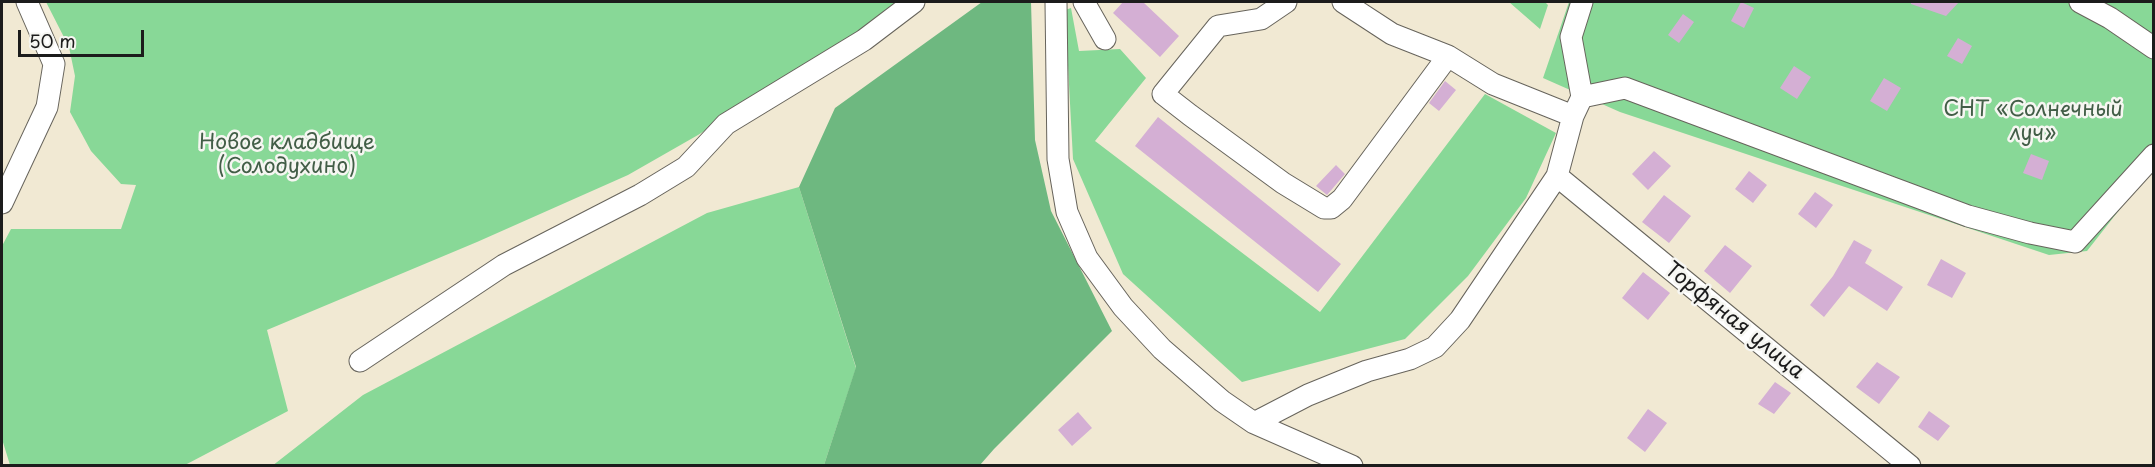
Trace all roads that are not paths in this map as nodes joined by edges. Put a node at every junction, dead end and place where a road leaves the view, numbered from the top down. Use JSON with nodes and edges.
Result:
{"nodes":[{"id":1,"x":27,"y":2,"type":"edge"},
{"id":2,"x":914,"y":2,"type":"edge"},
{"id":3,"x":1056,"y":2,"type":"edge"},
{"id":4,"x":1084,"y":2,"type":"edge"},
{"id":5,"x":1286,"y":2,"type":"edge"},
{"id":6,"x":1343,"y":2,"type":"edge"},
{"id":7,"x":1582,"y":2,"type":"edge"},
{"id":8,"x":2080,"y":2,"type":"edge"},
{"id":9,"x":1105,"y":39,"type":"dead end"},
{"id":10,"x":2154,"y":48,"type":"edge"},
{"id":11,"x":1448,"y":56,"type":"junction"},
{"id":12,"x":1582,"y":97,"type":"junction"},
{"id":13,"x":1573,"y":116,"type":"junction"},
{"id":14,"x":2154,"y":155,"type":"edge"},
{"id":15,"x":1557,"y":176,"type":"junction"},
{"id":16,"x":2,"y":203,"type":"edge"},
{"id":17,"x":360,"y":361,"type":"dead end"},
{"id":18,"x":1254,"y":423,"type":"junction"},
{"id":19,"x":1352,"y":465,"type":"edge"},
{"id":20,"x":1910,"y":465,"type":"edge"}],
"edges":[{"from":1,"to":16,"type":"street"},
{"from":2,"to":17,"type":"street"},
{"from":3,"to":18,"type":"street"},
{"from":4,"to":9,"type":"street"},
{"from":5,"to":11,"type":"street"},
{"from":6,"to":11,"type":"street"},
{"from":7,"to":12,"type":"street"},
{"from":8,"to":10,"type":"street"},
{"from":11,"to":13,"type":"street"},
{"from":12,"to":13,"type":"street"},
{"from":12,"to":14,"type":"street"},
{"from":13,"to":15,"type":"street"},
{"from":15,"to":18,"type":"street"},
{"from":15,"to":20,"type":"street","name":"Торфяная улица"},
{"from":18,"to":19,"type":"street"}]}
